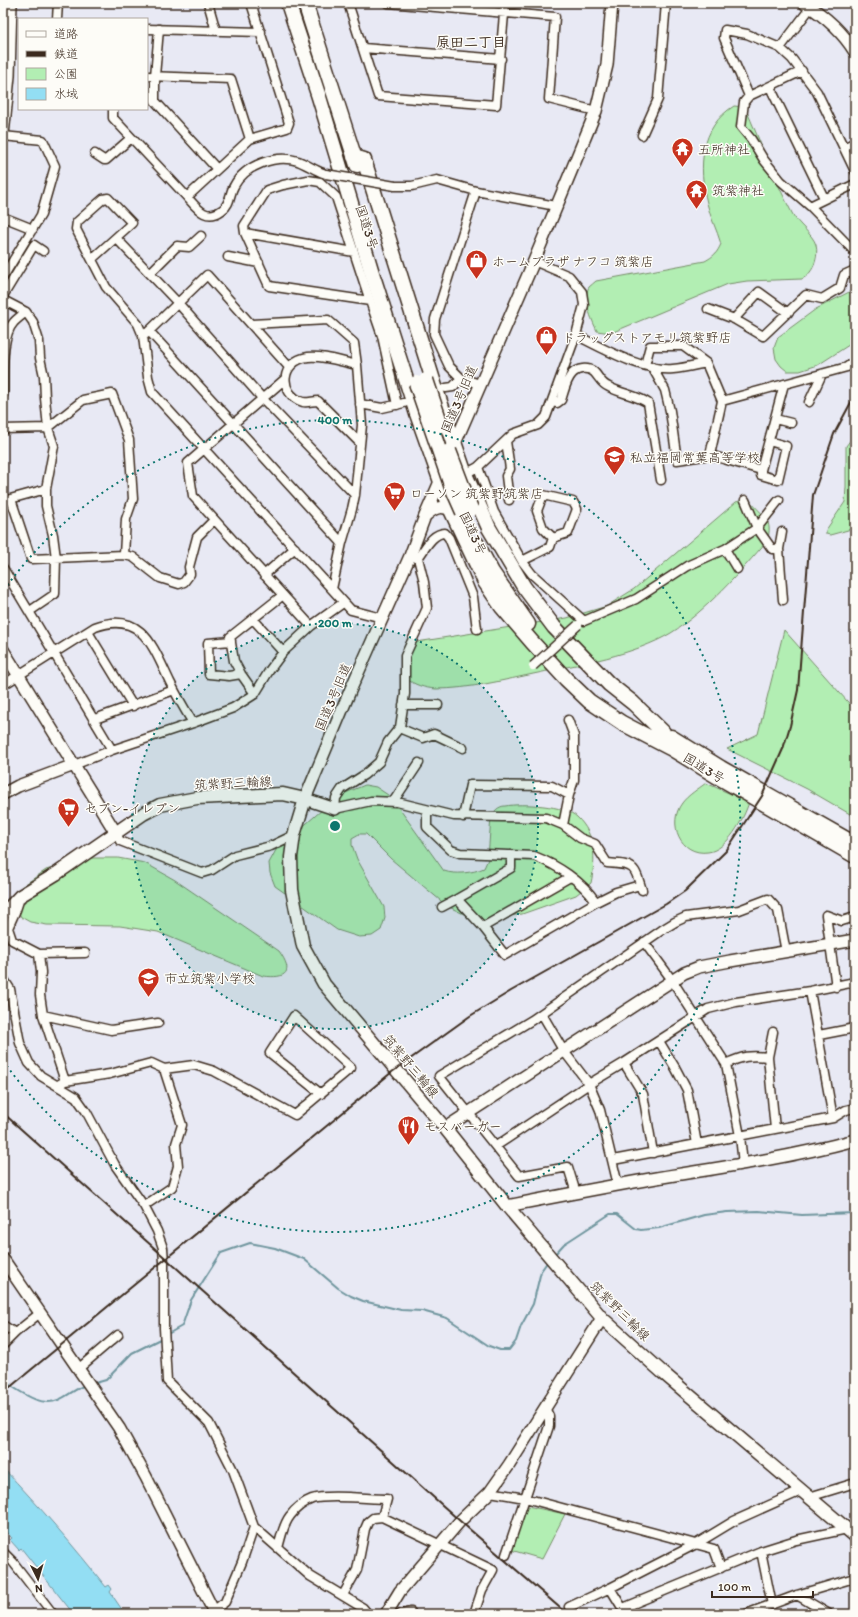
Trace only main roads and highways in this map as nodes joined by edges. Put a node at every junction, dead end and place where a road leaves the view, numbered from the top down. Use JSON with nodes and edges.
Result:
{"nodes":[{"id":1,"x":288,"y":3,"type":"edge"},
{"id":2,"x":296,"y":3,"type":"edge"},
{"id":3,"x":305,"y":3,"type":"edge"},
{"id":4,"x":348,"y":154,"type":"junction"},
{"id":5,"x":344,"y":183,"type":"junction"},
{"id":6,"x":462,"y":511,"type":"junction"},
{"id":7,"x":663,"y":732,"type":"junction"},
{"id":8,"x":855,"y":844,"type":"edge"},
{"id":9,"x":855,"y":856,"type":"edge"},
{"id":10,"x":3,"y":914,"type":"edge"},
{"id":11,"x":851,"y":1533,"type":"edge"}],
"edges":[{"from":1,"to":5,"type":"highway"},
{"from":2,"to":4,"type":"highway","name":"国道3号"},
{"from":3,"to":4,"type":"highway","name":"国道3号"},
{"from":4,"to":5,"type":"highway"},
{"from":4,"to":6,"type":"highway","name":"国道3号","bridge":true},
{"from":4,"to":7,"type":"highway"},
{"from":5,"to":6,"type":"highway"},
{"from":6,"to":7,"type":"highway","name":"国道3号"},
{"from":6,"to":9,"type":"highway","name":"国道3号"},
{"from":7,"to":8,"type":"highway","name":"国道3号"},
{"from":10,"to":11,"type":"main road","name":"筑紫野三輪線"}]}
